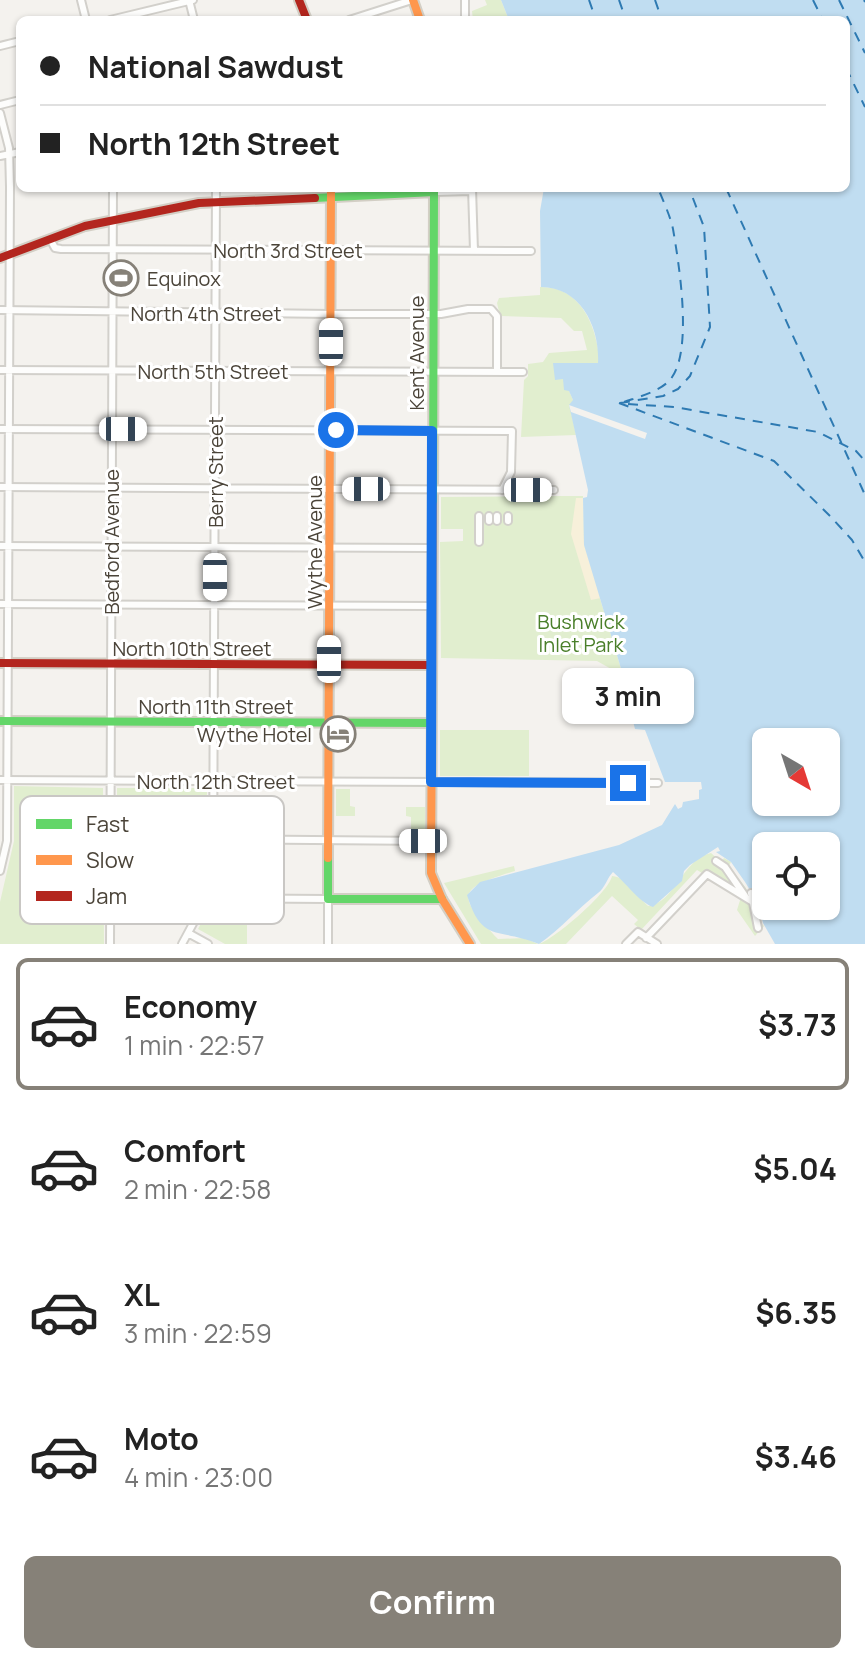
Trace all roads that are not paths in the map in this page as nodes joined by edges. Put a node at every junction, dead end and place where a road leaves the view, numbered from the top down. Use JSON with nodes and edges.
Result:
{"nodes":[{"id":1,"x":191,"y":0,"type":"edge"},
{"id":2,"x":412,"y":0,"type":"edge"},
{"id":3,"x":126,"y":16,"type":"edge"},
{"id":4,"x":362,"y":16,"type":"edge"},
{"id":5,"x":0,"y":113,"type":"edge"},
{"id":6,"x":16,"y":153,"type":"edge"},
{"id":7,"x":9,"y":154,"type":"junction"},
{"id":8,"x":0,"y":156,"type":"edge"},
{"id":9,"x":16,"y":186,"type":"edge"},
{"id":10,"x":10,"y":187,"type":"junction"},
{"id":11,"x":113,"y":192,"type":"edge"},
{"id":12,"x":216,"y":192,"type":"edge"},
{"id":13,"x":331,"y":192,"type":"edge"},
{"id":14,"x":434,"y":192,"type":"edge"},
{"id":15,"x":472,"y":192,"type":"edge"},
{"id":16,"x":216,"y":202,"type":"junction"},
{"id":17,"x":10,"y":207,"type":"junction"},
{"id":18,"x":0,"y":208,"type":"edge"},
{"id":19,"x":113,"y":220,"type":"junction"},
{"id":20,"x":50,"y":239,"type":"junction"},
{"id":21,"x":112,"y":249,"type":"junction"},
{"id":22,"x":216,"y":250,"type":"junction"},
{"id":23,"x":331,"y":250,"type":"junction"},
{"id":24,"x":433,"y":251,"type":"junction"},
{"id":25,"x":474,"y":251,"type":"junction"},
{"id":26,"x":531,"y":251,"type":"dead end"},
{"id":27,"x":4,"y":256,"type":"edge"},
{"id":28,"x":0,"y":310,"type":"edge"},
{"id":29,"x":10,"y":310,"type":"junction"},
{"id":30,"x":112,"y":312,"type":"junction"},
{"id":31,"x":216,"y":313,"type":"junction"},
{"id":32,"x":331,"y":314,"type":"junction"},
{"id":33,"x":433,"y":314,"type":"junction"},
{"id":34,"x":4,"y":370,"type":"edge"},
{"id":35,"x":112,"y":370,"type":"junction"},
{"id":36,"x":216,"y":371,"type":"junction"},
{"id":37,"x":331,"y":372,"type":"junction"},
{"id":38,"x":433,"y":372,"type":"junction"},
{"id":39,"x":497,"y":372,"type":"junction"},
{"id":40,"x":523,"y":372,"type":"dead end"},
{"id":41,"x":4,"y":429,"type":"edge"},
{"id":42,"x":112,"y":429,"type":"junction"},
{"id":43,"x":215,"y":429,"type":"junction"},
{"id":44,"x":330,"y":430,"type":"junction"},
{"id":45,"x":432,"y":431,"type":"junction"},
{"id":46,"x":4,"y":487,"type":"edge"},
{"id":47,"x":112,"y":488,"type":"junction"},
{"id":48,"x":215,"y":488,"type":"junction"},
{"id":49,"x":330,"y":489,"type":"junction"},
{"id":50,"x":432,"y":490,"type":"junction"},
{"id":51,"x":502,"y":490,"type":"junction"},
{"id":52,"x":554,"y":490,"type":"dead end"},
{"id":53,"x":479,"y":516,"type":"dead end"},
{"id":54,"x":479,"y":542,"type":"dead end"},
{"id":55,"x":4,"y":546,"type":"edge"},
{"id":56,"x":111,"y":546,"type":"junction"},
{"id":57,"x":215,"y":547,"type":"junction"},
{"id":58,"x":330,"y":548,"type":"junction"},
{"id":59,"x":432,"y":548,"type":"junction"},
{"id":60,"x":4,"y":604,"type":"edge"},
{"id":61,"x":111,"y":605,"type":"junction"},
{"id":62,"x":215,"y":605,"type":"junction"},
{"id":63,"x":329,"y":606,"type":"junction"},
{"id":64,"x":432,"y":606,"type":"junction"},
{"id":65,"x":4,"y":663,"type":"edge"},
{"id":66,"x":111,"y":663,"type":"junction"},
{"id":67,"x":214,"y":664,"type":"junction"},
{"id":68,"x":329,"y":665,"type":"junction"},
{"id":69,"x":431,"y":665,"type":"junction"},
{"id":70,"x":3,"y":721,"type":"edge"},
{"id":71,"x":111,"y":722,"type":"junction"},
{"id":72,"x":214,"y":723,"type":"junction"},
{"id":73,"x":329,"y":723,"type":"junction"},
{"id":74,"x":431,"y":723,"type":"junction"},
{"id":75,"x":3,"y":780,"type":"edge"},
{"id":76,"x":110,"y":781,"type":"junction"},
{"id":77,"x":214,"y":781,"type":"junction"},
{"id":78,"x":329,"y":781,"type":"junction"},
{"id":79,"x":431,"y":782,"type":"junction"},
{"id":80,"x":658,"y":783,"type":"dead end"},
{"id":81,"x":110,"y":796,"type":"edge"},
{"id":82,"x":214,"y":796,"type":"edge"},
{"id":83,"x":284,"y":840,"type":"edge"},
{"id":84,"x":328,"y":840,"type":"junction"},
{"id":85,"x":431,"y":841,"type":"junction"},
{"id":86,"x":2,"y":849,"type":"edge"},
{"id":87,"x":716,"y":861,"type":"dead end"},
{"id":88,"x":725,"y":867,"type":"junction"},
{"id":89,"x":0,"y":871,"type":"edge"},
{"id":90,"x":717,"y":880,"type":"junction"},
{"id":91,"x":284,"y":899,"type":"edge"},
{"id":92,"x":328,"y":899,"type":"junction"},
{"id":93,"x":442,"y":899,"type":"junction"},
{"id":94,"x":751,"y":899,"type":"junction"},
{"id":95,"x":193,"y":924,"type":"edge"},
{"id":96,"x":758,"y":928,"type":"dead end"},
{"id":97,"x":188,"y":933,"type":"junction"},
{"id":98,"x":646,"y":938,"type":"junction"},
{"id":99,"x":182,"y":944,"type":"edge"},
{"id":100,"x":208,"y":944,"type":"edge"},
{"id":101,"x":328,"y":944,"type":"edge"},
{"id":102,"x":470,"y":944,"type":"edge"},
{"id":103,"x":626,"y":944,"type":"edge"},
{"id":104,"x":657,"y":944,"type":"edge"}],
"edges":[{"from":1,"to":3,"type":"street"},
{"from":2,"to":4,"type":"street"},
{"from":5,"to":7,"type":"street"},
{"from":6,"to":7,"type":"street"},
{"from":7,"to":8,"type":"street"},
{"from":7,"to":10,"type":"street"},
{"from":9,"to":10,"type":"street"},
{"from":10,"to":17,"type":"street"},
{"from":11,"to":19,"type":"street","name":"Bedford Avenue"},
{"from":12,"to":16,"type":"street","name":"Berry Street"},
{"from":13,"to":16,"type":"main road"},
{"from":13,"to":23,"type":"main road","name":"Wythe Avenue"},
{"from":14,"to":24,"type":"main road","name":"Kent Avenue"},
{"from":15,"to":25,"type":"street"},
{"from":16,"to":19,"type":"main road"},
{"from":16,"to":22,"type":"street","name":"Berry Street"},
{"from":17,"to":18,"type":"street"},
{"from":17,"to":27,"type":"street"},
{"from":19,"to":20,"type":"main road"},
{"from":19,"to":21,"type":"street","name":"Bedford Avenue"},
{"from":20,"to":21,"type":"street","name":"North 3rd Street"},
{"from":20,"to":27,"type":"main road"},
{"from":21,"to":22,"type":"street","name":"North 3rd Street"},
{"from":21,"to":30,"type":"street","name":"Bedford Avenue"},
{"from":22,"to":23,"type":"street","name":"North 3rd Street"},
{"from":22,"to":31,"type":"street","name":"Berry Street"},
{"from":23,"to":24,"type":"street","name":"North 3rd Street"},
{"from":23,"to":32,"type":"main road","name":"Wythe Avenue"},
{"from":24,"to":25,"type":"street","name":"North 3rd Street"},
{"from":24,"to":33,"type":"main road","name":"Kent Avenue"},
{"from":25,"to":26,"type":"street","name":"North 3rd Street"},
{"from":27,"to":29,"type":"street"},
{"from":28,"to":29,"type":"street","name":"North 4th Street"},
{"from":29,"to":30,"type":"street","name":"North 4th Street"},
{"from":29,"to":34,"type":"street"},
{"from":30,"to":31,"type":"street","name":"North 4th Street"},
{"from":30,"to":35,"type":"street","name":"Bedford Avenue"},
{"from":31,"to":32,"type":"street","name":"North 4th Street"},
{"from":31,"to":36,"type":"street","name":"Berry Street"},
{"from":32,"to":33,"type":"street","name":"North 4th Street"},
{"from":32,"to":37,"type":"main road","name":"Wythe Avenue"},
{"from":33,"to":38,"type":"main road","name":"Kent Avenue"},
{"from":33,"to":39,"type":"street","name":"North 4th Street"},
{"from":34,"to":35,"type":"street","name":"North 5th Street"},
{"from":34,"to":41,"type":"street"},
{"from":35,"to":36,"type":"street","name":"North 5th Street"},
{"from":35,"to":42,"type":"street","name":"Bedford Avenue"},
{"from":36,"to":37,"type":"street","name":"North 5th Street"},
{"from":36,"to":43,"type":"street","name":"Berry Street"},
{"from":37,"to":38,"type":"street","name":"North 5th Street"},
{"from":37,"to":44,"type":"main road","name":"Wythe Avenue"},
{"from":38,"to":39,"type":"street","name":"North 5th Street"},
{"from":38,"to":45,"type":"main road","name":"Kent Avenue"},
{"from":39,"to":40,"type":"street","name":"North 5th Street"},
{"from":41,"to":42,"type":"street"},
{"from":41,"to":46,"type":"street"},
{"from":42,"to":43,"type":"street"},
{"from":42,"to":47,"type":"street","name":"Bedford Avenue"},
{"from":43,"to":44,"type":"street"},
{"from":43,"to":48,"type":"street","name":"Berry Street"},
{"from":44,"to":45,"type":"street"},
{"from":44,"to":49,"type":"main road","name":"Wythe Avenue"},
{"from":45,"to":50,"type":"main road","name":"Kent Avenue"},
{"from":45,"to":51,"type":"street"},
{"from":46,"to":47,"type":"street"},
{"from":46,"to":55,"type":"street"},
{"from":47,"to":48,"type":"street"},
{"from":47,"to":56,"type":"street","name":"Bedford Avenue"},
{"from":48,"to":49,"type":"street"},
{"from":48,"to":57,"type":"street","name":"Berry Street"},
{"from":49,"to":50,"type":"street"},
{"from":49,"to":58,"type":"main road","name":"Wythe Avenue"},
{"from":50,"to":51,"type":"street"},
{"from":50,"to":59,"type":"main road","name":"Kent Avenue"},
{"from":51,"to":52,"type":"street"},
{"from":53,"to":54,"type":"street"},
{"from":55,"to":56,"type":"street"},
{"from":55,"to":60,"type":"street"},
{"from":56,"to":57,"type":"street"},
{"from":56,"to":61,"type":"street","name":"Bedford Avenue"},
{"from":57,"to":58,"type":"street"},
{"from":57,"to":62,"type":"street","name":"Berry Street"},
{"from":58,"to":59,"type":"street"},
{"from":58,"to":63,"type":"main road","name":"Wythe Avenue"},
{"from":59,"to":64,"type":"main road","name":"Kent Avenue"},
{"from":60,"to":61,"type":"street"},
{"from":60,"to":65,"type":"street"},
{"from":61,"to":62,"type":"street"},
{"from":61,"to":66,"type":"street","name":"Bedford Avenue"},
{"from":62,"to":63,"type":"street"},
{"from":62,"to":67,"type":"street","name":"Berry Street"},
{"from":63,"to":64,"type":"street"},
{"from":63,"to":68,"type":"main road","name":"Wythe Avenue"},
{"from":64,"to":69,"type":"main road","name":"Kent Avenue"},
{"from":65,"to":66,"type":"main road","name":"North 10th Street"},
{"from":65,"to":70,"type":"street"},
{"from":66,"to":67,"type":"main road","name":"North 10th Street"},
{"from":66,"to":71,"type":"street","name":"Bedford Avenue"},
{"from":67,"to":68,"type":"main road","name":"North 10th Street"},
{"from":67,"to":72,"type":"street","name":"Berry Street"},
{"from":68,"to":69,"type":"main road","name":"North 10th Street"},
{"from":68,"to":73,"type":"main road","name":"Wythe Avenue"},
{"from":69,"to":74,"type":"main road","name":"Kent Avenue"},
{"from":70,"to":71,"type":"main road","name":"North 11th Street"},
{"from":70,"to":75,"type":"street"},
{"from":71,"to":72,"type":"main road","name":"North 11th Street"},
{"from":71,"to":76,"type":"street","name":"Bedford Avenue"},
{"from":72,"to":73,"type":"main road","name":"North 11th Street"},
{"from":72,"to":77,"type":"street","name":"Berry Street"},
{"from":73,"to":74,"type":"main road","name":"North 11th Street"},
{"from":73,"to":78,"type":"main road","name":"Wythe Avenue"},
{"from":74,"to":79,"type":"main road","name":"Kent Avenue"},
{"from":75,"to":76,"type":"street","name":"North 12th Street"},
{"from":75,"to":86,"type":"street"},
{"from":76,"to":77,"type":"street","name":"North 12th Street"},
{"from":76,"to":81,"type":"street","name":"Bedford Avenue"},
{"from":77,"to":78,"type":"street","name":"North 12th Street"},
{"from":77,"to":82,"type":"street","name":"Berry Street"},
{"from":78,"to":79,"type":"street","name":"North 12th Street"},
{"from":78,"to":84,"type":"main road","name":"Wythe Avenue"},
{"from":79,"to":80,"type":"street","name":"North 12th Street"},
{"from":79,"to":85,"type":"main road","name":"Kent Avenue"},
{"from":83,"to":84,"type":"street"},
{"from":84,"to":85,"type":"street"},
{"from":84,"to":92,"type":"main road","name":"Wythe Avenue"},
{"from":85,"to":93,"type":"main road","name":"Kent Avenue"},
{"from":86,"to":89,"type":"street"},
{"from":87,"to":88,"type":"street"},
{"from":88,"to":90,"type":"street"},
{"from":88,"to":94,"type":"street"},
{"from":90,"to":94,"type":"street"},
{"from":90,"to":98,"type":"street"},
{"from":91,"to":92,"type":"street"},
{"from":92,"to":93,"type":"main road"},
{"from":92,"to":101,"type":"street","name":"Wythe Avenue"},
{"from":93,"to":102,"type":"main road","name":"Kent Avenue"},
{"from":94,"to":96,"type":"street"},
{"from":95,"to":97,"type":"street","name":"Berry Street"},
{"from":97,"to":99,"type":"street","name":"Berry Street"},
{"from":97,"to":100,"type":"street"},
{"from":98,"to":103,"type":"street"},
{"from":98,"to":104,"type":"street"}]}
